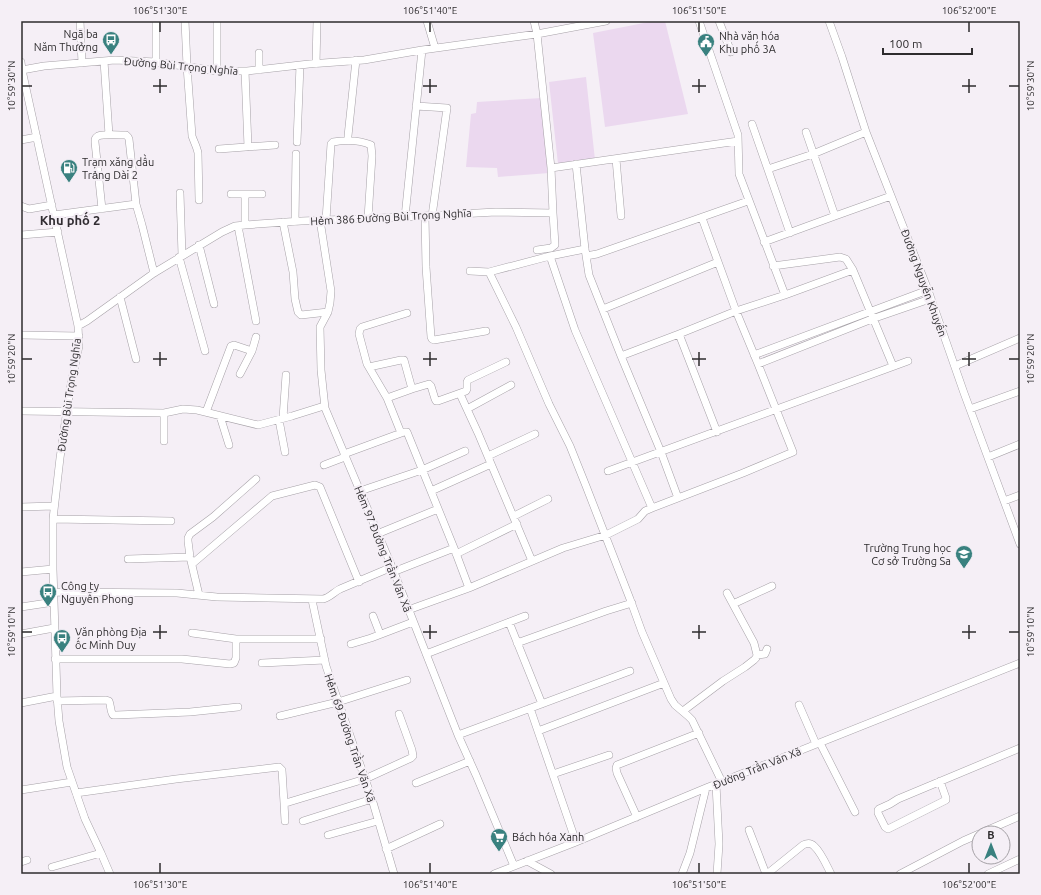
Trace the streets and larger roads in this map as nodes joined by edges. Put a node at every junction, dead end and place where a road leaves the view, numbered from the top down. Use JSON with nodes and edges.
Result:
{"nodes":[{"id":1,"x":80,"y":21,"type":"edge"},
{"id":2,"x":156,"y":21,"type":"edge"},
{"id":3,"x":186,"y":21,"type":"edge"},
{"id":4,"x":217,"y":21,"type":"edge"},
{"id":5,"x":318,"y":21,"type":"edge"},
{"id":6,"x":427,"y":21,"type":"edge"},
{"id":7,"x":534,"y":21,"type":"edge"},
{"id":8,"x":606,"y":21,"type":"edge"},
{"id":9,"x":699,"y":21,"type":"edge"},
{"id":10,"x":719,"y":21,"type":"edge"},
{"id":11,"x":829,"y":21,"type":"edge"},
{"id":12,"x":537,"y":34,"type":"junction"},
{"id":13,"x":435,"y":48,"type":"junction"},
{"id":14,"x":422,"y":50,"type":"junction"},
{"id":15,"x":731,"y":52,"type":"dead end"},
{"id":16,"x":259,"y":53,"type":"dead end"},
{"id":17,"x":356,"y":60,"type":"junction"},
{"id":18,"x":104,"y":61,"type":"junction"},
{"id":19,"x":21,"y":62,"type":"edge"},
{"id":20,"x":156,"y":62,"type":"junction"},
{"id":21,"x":82,"y":63,"type":"junction"},
{"id":22,"x":316,"y":64,"type":"junction"},
{"id":23,"x":300,"y":65,"type":"junction"},
{"id":24,"x":186,"y":66,"type":"junction"},
{"id":25,"x":21,"y":70,"type":"edge"},
{"id":26,"x":259,"y":70,"type":"junction"},
{"id":27,"x":217,"y":71,"type":"junction"},
{"id":28,"x":245,"y":71,"type":"junction"},
{"id":29,"x":416,"y":106,"type":"junction"},
{"id":30,"x":752,"y":124,"type":"dead end"},
{"id":31,"x":806,"y":132,"type":"dead end"},
{"id":32,"x":866,"y":132,"type":"junction"},
{"id":33,"x":109,"y":135,"type":"junction"},
{"id":34,"x":348,"y":136,"type":"dead end"},
{"id":35,"x":37,"y":137,"type":"junction"},
{"id":36,"x":21,"y":140,"type":"edge"},
{"id":37,"x":738,"y":141,"type":"junction"},
{"id":38,"x":297,"y":142,"type":"dead end"},
{"id":39,"x":275,"y":145,"type":"dead end"},
{"id":40,"x":248,"y":147,"type":"junction"},
{"id":41,"x":219,"y":150,"type":"dead end"},
{"id":42,"x":296,"y":154,"type":"dead end"},
{"id":43,"x":814,"y":154,"type":"junction"},
{"id":44,"x":616,"y":158,"type":"junction"},
{"id":45,"x":576,"y":164,"type":"junction"},
{"id":46,"x":551,"y":168,"type":"junction"},
{"id":47,"x":768,"y":169,"type":"junction"},
{"id":48,"x":180,"y":193,"type":"dead end"},
{"id":49,"x":231,"y":194,"type":"dead end"},
{"id":50,"x":245,"y":194,"type":"junction"},
{"id":51,"x":262,"y":194,"type":"dead end"},
{"id":52,"x":891,"y":196,"type":"junction"},
{"id":53,"x":199,"y":200,"type":"dead end"},
{"id":54,"x":748,"y":201,"type":"junction"},
{"id":55,"x":136,"y":204,"type":"junction"},
{"id":56,"x":52,"y":205,"type":"junction"},
{"id":57,"x":21,"y":206,"type":"edge"},
{"id":58,"x":102,"y":209,"type":"junction"},
{"id":59,"x":554,"y":213,"type":"junction"},
{"id":60,"x":54,"y":215,"type":"junction"},
{"id":61,"x":429,"y":216,"type":"junction"},
{"id":62,"x":621,"y":216,"type":"dead end"},
{"id":63,"x":835,"y":216,"type":"junction"},
{"id":64,"x":368,"y":218,"type":"junction"},
{"id":65,"x":405,"y":218,"type":"junction"},
{"id":66,"x":702,"y":218,"type":"junction"},
{"id":67,"x":323,"y":220,"type":"junction"},
{"id":68,"x":283,"y":222,"type":"junction"},
{"id":69,"x":295,"y":222,"type":"junction"},
{"id":70,"x":242,"y":225,"type":"junction"},
{"id":71,"x":58,"y":232,"type":"junction"},
{"id":72,"x":790,"y":233,"type":"junction"},
{"id":73,"x":21,"y":235,"type":"edge"},
{"id":74,"x":764,"y":242,"type":"junction"},
{"id":75,"x":199,"y":245,"type":"junction"},
{"id":76,"x":537,"y":250,"type":"dead end"},
{"id":77,"x":585,"y":253,"type":"junction"},
{"id":78,"x":181,"y":256,"type":"junction"},
{"id":79,"x":550,"y":256,"type":"junction"},
{"id":80,"x":718,"y":262,"type":"junction"},
{"id":81,"x":773,"y":266,"type":"junction"},
{"id":82,"x":470,"y":270,"type":"dead end"},
{"id":83,"x":852,"y":270,"type":"junction"},
{"id":84,"x":489,"y":272,"type":"junction"},
{"id":85,"x":154,"y":273,"type":"junction"},
{"id":86,"x":928,"y":290,"type":"junction"},
{"id":87,"x":785,"y":295,"type":"junction"},
{"id":88,"x":120,"y":297,"type":"junction"},
{"id":89,"x":930,"y":299,"type":"junction"},
{"id":90,"x":214,"y":304,"type":"dead end"},
{"id":91,"x":603,"y":309,"type":"junction"},
{"id":92,"x":736,"y":311,"type":"junction"},
{"id":93,"x":870,"y":311,"type":"junction"},
{"id":94,"x":328,"y":312,"type":"junction"},
{"id":95,"x":407,"y":313,"type":"dead end"},
{"id":96,"x":872,"y":319,"type":"junction"},
{"id":97,"x":256,"y":321,"type":"dead end"},
{"id":98,"x":78,"y":326,"type":"junction"},
{"id":99,"x":486,"y":331,"type":"dead end"},
{"id":100,"x":21,"y":334,"type":"edge"},
{"id":101,"x":679,"y":334,"type":"junction"},
{"id":102,"x":79,"y":336,"type":"junction"},
{"id":103,"x":256,"y":337,"type":"dead end"},
{"id":104,"x":1020,"y":338,"type":"edge"},
{"id":105,"x":205,"y":351,"type":"dead end"},
{"id":106,"x":252,"y":351,"type":"junction"},
{"id":107,"x":754,"y":355,"type":"junction"},
{"id":108,"x":621,"y":356,"type":"junction"},
{"id":109,"x":136,"y":359,"type":"dead end"},
{"id":110,"x":908,"y":361,"type":"dead end"},
{"id":111,"x":506,"y":362,"type":"dead end"},
{"id":112,"x":758,"y":364,"type":"junction"},
{"id":113,"x":893,"y":366,"type":"junction"},
{"id":114,"x":955,"y":366,"type":"junction"},
{"id":115,"x":369,"y":367,"type":"junction"},
{"id":116,"x":240,"y":374,"type":"dead end"},
{"id":117,"x":286,"y":375,"type":"dead end"},
{"id":118,"x":511,"y":385,"type":"dead end"},
{"id":119,"x":412,"y":389,"type":"junction"},
{"id":120,"x":1020,"y":392,"type":"edge"},
{"id":121,"x":460,"y":394,"type":"junction"},
{"id":122,"x":387,"y":398,"type":"junction"},
{"id":123,"x":324,"y":406,"type":"junction"},
{"id":124,"x":467,"y":409,"type":"junction"},
{"id":125,"x":970,"y":409,"type":"junction"},
{"id":126,"x":776,"y":410,"type":"junction"},
{"id":127,"x":21,"y":411,"type":"edge"},
{"id":128,"x":68,"y":411,"type":"junction"},
{"id":129,"x":206,"y":412,"type":"junction"},
{"id":130,"x":164,"y":413,"type":"junction"},
{"id":131,"x":220,"y":416,"type":"junction"},
{"id":132,"x":281,"y":419,"type":"junction"},
{"id":133,"x":717,"y":432,"type":"junction"},
{"id":134,"x":401,"y":433,"type":"junction"},
{"id":135,"x":535,"y":434,"type":"dead end"},
{"id":136,"x":164,"y":441,"type":"dead end"},
{"id":137,"x":1020,"y":444,"type":"edge"},
{"id":138,"x":229,"y":445,"type":"dead end"},
{"id":139,"x":465,"y":451,"type":"dead end"},
{"id":140,"x":285,"y":452,"type":"dead end"},
{"id":141,"x":662,"y":452,"type":"junction"},
{"id":142,"x":345,"y":455,"type":"junction"},
{"id":143,"x":488,"y":456,"type":"junction"},
{"id":144,"x":988,"y":457,"type":"junction"},
{"id":145,"x":633,"y":463,"type":"junction"},
{"id":146,"x":491,"y":464,"type":"junction"},
{"id":147,"x":324,"y":465,"type":"dead end"},
{"id":148,"x":422,"y":470,"type":"junction"},
{"id":149,"x":608,"y":471,"type":"dead end"},
{"id":150,"x":256,"y":479,"type":"dead end"},
{"id":151,"x":360,"y":491,"type":"junction"},
{"id":152,"x":431,"y":491,"type":"junction"},
{"id":153,"x":1020,"y":495,"type":"edge"},
{"id":154,"x":678,"y":498,"type":"junction"},
{"id":155,"x":548,"y":499,"type":"dead end"},
{"id":156,"x":1004,"y":501,"type":"junction"},
{"id":157,"x":21,"y":506,"type":"edge"},
{"id":158,"x":54,"y":506,"type":"junction"},
{"id":159,"x":652,"y":508,"type":"junction"},
{"id":160,"x":438,"y":509,"type":"junction"},
{"id":161,"x":514,"y":516,"type":"junction"},
{"id":162,"x":53,"y":519,"type":"junction"},
{"id":163,"x":171,"y":521,"type":"dead end"},
{"id":164,"x":517,"y":524,"type":"junction"},
{"id":165,"x":377,"y":534,"type":"junction"},
{"id":166,"x":606,"y":535,"type":"junction"},
{"id":167,"x":1020,"y":544,"type":"edge"},
{"id":168,"x":455,"y":551,"type":"junction"},
{"id":169,"x":128,"y":559,"type":"dead end"},
{"id":170,"x":191,"y":561,"type":"junction"},
{"id":171,"x":532,"y":561,"type":"junction"},
{"id":172,"x":53,"y":569,"type":"junction"},
{"id":173,"x":392,"y":570,"type":"junction"},
{"id":174,"x":21,"y":572,"type":"edge"},
{"id":175,"x":359,"y":582,"type":"junction"},
{"id":176,"x":772,"y":586,"type":"dead end"},
{"id":177,"x":469,"y":588,"type":"junction"},
{"id":178,"x":54,"y":592,"type":"junction"},
{"id":179,"x":727,"y":593,"type":"dead end"},
{"id":180,"x":199,"y":595,"type":"junction"},
{"id":181,"x":312,"y":600,"type":"junction"},
{"id":182,"x":54,"y":602,"type":"junction"},
{"id":183,"x":632,"y":603,"type":"junction"},
{"id":184,"x":733,"y":604,"type":"junction"},
{"id":185,"x":21,"y":606,"type":"edge"},
{"id":186,"x":408,"y":610,"type":"junction"},
{"id":187,"x":373,"y":616,"type":"dead end"},
{"id":188,"x":525,"y":616,"type":"dead end"},
{"id":189,"x":413,"y":622,"type":"junction"},
{"id":190,"x":509,"y":622,"type":"junction"},
{"id":191,"x":54,"y":628,"type":"junction"},
{"id":192,"x":192,"y":633,"type":"dead end"},
{"id":193,"x":21,"y":634,"type":"edge"},
{"id":194,"x":380,"y":634,"type":"junction"},
{"id":195,"x":320,"y":639,"type":"junction"},
{"id":196,"x":236,"y":640,"type":"junction"},
{"id":197,"x":518,"y":643,"type":"junction"},
{"id":198,"x":351,"y":644,"type":"dead end"},
{"id":199,"x":426,"y":654,"type":"junction"},
{"id":200,"x":767,"y":654,"type":"dead end"},
{"id":201,"x":757,"y":655,"type":"junction"},
{"id":202,"x":56,"y":659,"type":"junction"},
{"id":203,"x":325,"y":660,"type":"junction"},
{"id":204,"x":262,"y":663,"type":"dead end"},
{"id":205,"x":1020,"y":663,"type":"edge"},
{"id":206,"x":630,"y":671,"type":"dead end"},
{"id":207,"x":407,"y":680,"type":"dead end"},
{"id":208,"x":664,"y":683,"type":"junction"},
{"id":209,"x":57,"y":699,"type":"junction"},
{"id":210,"x":338,"y":702,"type":"junction"},
{"id":211,"x":21,"y":703,"type":"edge"},
{"id":212,"x":542,"y":704,"type":"junction"},
{"id":213,"x":799,"y":706,"type":"dead end"},
{"id":214,"x":238,"y":707,"type":"dead end"},
{"id":215,"x":530,"y":708,"type":"junction"},
{"id":216,"x":683,"y":711,"type":"junction"},
{"id":217,"x":399,"y":714,"type":"dead end"},
{"id":218,"x":280,"y":716,"type":"dead end"},
{"id":219,"x":538,"y":731,"type":"junction"},
{"id":220,"x":699,"y":734,"type":"junction"},
{"id":221,"x":458,"y":735,"type":"junction"},
{"id":222,"x":818,"y":743,"type":"junction"},
{"id":223,"x":1020,"y":748,"type":"edge"},
{"id":224,"x":609,"y":755,"type":"dead end"},
{"id":225,"x":470,"y":761,"type":"junction"},
{"id":226,"x":553,"y":774,"type":"junction"},
{"id":227,"x":364,"y":779,"type":"junction"},
{"id":228,"x":940,"y":781,"type":"junction"},
{"id":229,"x":72,"y":782,"type":"junction"},
{"id":230,"x":416,"y":783,"type":"dead end"},
{"id":231,"x":719,"y":783,"type":"junction"},
{"id":232,"x":706,"y":788,"type":"junction"},
{"id":233,"x":21,"y":790,"type":"edge"},
{"id":234,"x":76,"y":793,"type":"junction"},
{"id":235,"x":372,"y":800,"type":"junction"},
{"id":236,"x":284,"y":803,"type":"junction"},
{"id":237,"x":855,"y":812,"type":"dead end"},
{"id":238,"x":1020,"y":816,"type":"edge"},
{"id":239,"x":637,"y":817,"type":"junction"},
{"id":240,"x":285,"y":821,"type":"dead end"},
{"id":241,"x":303,"y":821,"type":"dead end"},
{"id":242,"x":378,"y":821,"type":"junction"},
{"id":243,"x":440,"y":824,"type":"dead end"},
{"id":244,"x":999,"y":825,"type":"edge"},
{"id":245,"x":749,"y":830,"type":"dead end"},
{"id":246,"x":328,"y":835,"type":"dead end"},
{"id":247,"x":971,"y":837,"type":"edge"},
{"id":248,"x":576,"y":842,"type":"junction"},
{"id":249,"x":386,"y":849,"type":"junction"},
{"id":250,"x":102,"y":853,"type":"junction"},
{"id":251,"x":1020,"y":859,"type":"edge"},
{"id":252,"x":527,"y":861,"type":"junction"},
{"id":253,"x":52,"y":867,"type":"dead end"},
{"id":254,"x":511,"y":870,"type":"edge"},
{"id":255,"x":110,"y":874,"type":"edge"},
{"id":256,"x":394,"y":874,"type":"edge"},
{"id":257,"x":494,"y":874,"type":"edge"},
{"id":258,"x":551,"y":874,"type":"edge"},
{"id":259,"x":682,"y":874,"type":"edge"},
{"id":260,"x":717,"y":874,"type":"edge"},
{"id":261,"x":767,"y":874,"type":"edge"},
{"id":262,"x":831,"y":874,"type":"edge"},
{"id":263,"x":900,"y":874,"type":"edge"},
{"id":264,"x":988,"y":874,"type":"edge"}],
"edges":[{"from":1,"to":21,"type":"street"},
{"from":2,"to":20,"type":"street"},
{"from":3,"to":24,"type":"street"},
{"from":4,"to":27,"type":"street"},
{"from":5,"to":22,"type":"street"},
{"from":6,"to":13,"type":"street"},
{"from":7,"to":12,"type":"street"},
{"from":8,"to":12,"type":"street","name":"Đường Bùi Trọng Nghĩa"},
{"from":9,"to":37,"type":"street"},
{"from":10,"to":15,"type":"street"},
{"from":11,"to":32,"type":"street","name":"Đường Nguyễn Khuyến"},
{"from":12,"to":13,"type":"street","name":"Đường Bùi Trọng Nghĩa"},
{"from":12,"to":46,"type":"street"},
{"from":13,"to":14,"type":"street","name":"Đường Bùi Trọng Nghĩa"},
{"from":14,"to":17,"type":"street","name":"Đường Bùi Trọng Nghĩa"},
{"from":14,"to":29,"type":"street"},
{"from":16,"to":26,"type":"street"},
{"from":17,"to":22,"type":"street","name":"Đường Bùi Trọng Nghĩa"},
{"from":17,"to":34,"type":"street"},
{"from":18,"to":20,"type":"street","name":"Đường Bùi Trọng Nghĩa"},
{"from":18,"to":21,"type":"street","name":"Đường Bùi Trọng Nghĩa"},
{"from":18,"to":33,"type":"street"},
{"from":19,"to":25,"type":"street"},
{"from":20,"to":24,"type":"street","name":"Đường Bùi Trọng Nghĩa"},
{"from":21,"to":25,"type":"street","name":"Đường Bùi Trọng Nghĩa"},
{"from":22,"to":23,"type":"street","name":"Đường Bùi Trọng Nghĩa"},
{"from":23,"to":26,"type":"street","name":"Đường Bùi Trọng Nghĩa"},
{"from":23,"to":38,"type":"street"},
{"from":24,"to":27,"type":"street","name":"Đường Bùi Trọng Nghĩa"},
{"from":24,"to":53,"type":"street"},
{"from":25,"to":35,"type":"street","name":"Đường Bùi Trọng Nghĩa"},
{"from":26,"to":28,"type":"street","name":"Đường Bùi Trọng Nghĩa"},
{"from":27,"to":28,"type":"street","name":"Đường Bùi Trọng Nghĩa"},
{"from":28,"to":40,"type":"street"},
{"from":29,"to":61,"type":"street"},
{"from":29,"to":65,"type":"street"},
{"from":30,"to":47,"type":"street"},
{"from":31,"to":43,"type":"street"},
{"from":32,"to":43,"type":"street"},
{"from":32,"to":52,"type":"street","name":"Đường Nguyễn Khuyến"},
{"from":33,"to":55,"type":"street"},
{"from":33,"to":58,"type":"street"},
{"from":35,"to":36,"type":"street"},
{"from":35,"to":56,"type":"street","name":"Đường Bùi Trọng Nghĩa"},
{"from":37,"to":44,"type":"street"},
{"from":37,"to":54,"type":"street"},
{"from":39,"to":40,"type":"street"},
{"from":40,"to":41,"type":"street"},
{"from":42,"to":69,"type":"street"},
{"from":43,"to":47,"type":"street"},
{"from":43,"to":63,"type":"street"},
{"from":44,"to":45,"type":"street"},
{"from":44,"to":62,"type":"street"},
{"from":45,"to":46,"type":"street"},
{"from":45,"to":77,"type":"street"},
{"from":46,"to":59,"type":"street"},
{"from":47,"to":72,"type":"street"},
{"from":48,"to":78,"type":"street"},
{"from":49,"to":50,"type":"street"},
{"from":50,"to":51,"type":"street"},
{"from":50,"to":70,"type":"street"},
{"from":52,"to":63,"type":"street"},
{"from":52,"to":86,"type":"street","name":"Đường Nguyễn Khuyến"},
{"from":54,"to":66,"type":"street"},
{"from":54,"to":74,"type":"street"},
{"from":55,"to":58,"type":"street"},
{"from":55,"to":85,"type":"street"},
{"from":56,"to":57,"type":"street"},
{"from":56,"to":60,"type":"street","name":"Đường Bùi Trọng Nghĩa"},
{"from":58,"to":60,"type":"street"},
{"from":59,"to":61,"type":"street","name":"Hẻm 386 Đường Bùi Trọng Nghĩa"},
{"from":59,"to":76,"type":"street"},
{"from":60,"to":71,"type":"street","name":"Đường Bùi Trọng Nghĩa"},
{"from":61,"to":65,"type":"street","name":"Hẻm 386 Đường Bùi Trọng Nghĩa"},
{"from":61,"to":99,"type":"street"},
{"from":63,"to":72,"type":"street"},
{"from":64,"to":65,"type":"street","name":"Hẻm 386 Đường Bùi Trọng Nghĩa"},
{"from":64,"to":67,"type":"street","name":"Hẻm 386 Đường Bùi Trọng Nghĩa"},
{"from":64,"to":67,"type":"street","name":"Hẻm 97 Đường Trần Văn Xã"},
{"from":66,"to":77,"type":"street"},
{"from":66,"to":80,"type":"street"},
{"from":67,"to":69,"type":"street","name":"Hẻm 386 Đường Bùi Trọng Nghĩa"},
{"from":67,"to":94,"type":"street","name":"Hẻm 97 Đường Trần Văn Xã"},
{"from":68,"to":69,"type":"street","name":"Hẻm 386 Đường Bùi Trọng Nghĩa"},
{"from":68,"to":70,"type":"street","name":"Hẻm 386 Đường Bùi Trọng Nghĩa"},
{"from":68,"to":94,"type":"street"},
{"from":70,"to":75,"type":"street","name":"Hẻm 386 Đường Bùi Trọng Nghĩa"},
{"from":70,"to":97,"type":"street"},
{"from":71,"to":73,"type":"street"},
{"from":71,"to":98,"type":"street","name":"Đường Bùi Trọng Nghĩa"},
{"from":72,"to":74,"type":"street"},
{"from":74,"to":81,"type":"street"},
{"from":75,"to":78,"type":"street","name":"Hẻm 386 Đường Bùi Trọng Nghĩa"},
{"from":75,"to":90,"type":"street"},
{"from":77,"to":79,"type":"street"},
{"from":77,"to":91,"type":"street"},
{"from":78,"to":85,"type":"street","name":"Hẻm 386 Đường Bùi Trọng Nghĩa"},
{"from":78,"to":105,"type":"street"},
{"from":79,"to":84,"type":"street"},
{"from":79,"to":145,"type":"street"},
{"from":80,"to":91,"type":"street"},
{"from":80,"to":92,"type":"street"},
{"from":81,"to":83,"type":"street"},
{"from":81,"to":87,"type":"street"},
{"from":82,"to":84,"type":"street"},
{"from":83,"to":87,"type":"street"},
{"from":83,"to":93,"type":"street"},
{"from":84,"to":166,"type":"street"},
{"from":85,"to":88,"type":"street","name":"Hẻm 386 Đường Bùi Trọng Nghĩa"},
{"from":86,"to":89,"type":"street","name":"Đường Nguyễn Khuyến"},
{"from":86,"to":93,"type":"street"},
{"from":87,"to":92,"type":"street"},
{"from":88,"to":98,"type":"street","name":"Hẻm 386 Đường Bùi Trọng Nghĩa"},
{"from":88,"to":109,"type":"street"},
{"from":89,"to":96,"type":"street"},
{"from":89,"to":114,"type":"street","name":"Đường Nguyễn Khuyến"},
{"from":91,"to":108,"type":"street"},
{"from":92,"to":101,"type":"street"},
{"from":92,"to":107,"type":"street"},
{"from":93,"to":96,"type":"street"},
{"from":93,"to":107,"type":"street"},
{"from":94,"to":123,"type":"street","name":"Hẻm 97 Đường Trần Văn Xã"},
{"from":95,"to":115,"type":"street"},
{"from":96,"to":112,"type":"street"},
{"from":96,"to":113,"type":"street"},
{"from":98,"to":102,"type":"street","name":"Đường Bùi Trọng Nghĩa"},
{"from":100,"to":102,"type":"street"},
{"from":101,"to":108,"type":"street"},
{"from":101,"to":133,"type":"street"},
{"from":102,"to":128,"type":"street","name":"Đường Bùi Trọng Nghĩa"},
{"from":103,"to":106,"type":"street"},
{"from":104,"to":114,"type":"street"},
{"from":106,"to":116,"type":"street"},
{"from":106,"to":129,"type":"street"},
{"from":107,"to":112,"type":"street"},
{"from":108,"to":141,"type":"street"},
{"from":110,"to":113,"type":"street"},
{"from":111,"to":121,"type":"street"},
{"from":112,"to":126,"type":"street"},
{"from":113,"to":126,"type":"street"},
{"from":114,"to":125,"type":"street","name":"Đường Nguyễn Khuyến"},
{"from":115,"to":119,"type":"street"},
{"from":115,"to":122,"type":"street"},
{"from":117,"to":132,"type":"street"},
{"from":118,"to":124,"type":"street"},
{"from":119,"to":121,"type":"street"},
{"from":119,"to":122,"type":"street"},
{"from":120,"to":125,"type":"street"},
{"from":121,"to":124,"type":"street"},
{"from":122,"to":134,"type":"street"},
{"from":123,"to":132,"type":"street"},
{"from":123,"to":142,"type":"street","name":"Hẻm 97 Đường Trần Văn Xã"},
{"from":124,"to":143,"type":"street"},
{"from":125,"to":144,"type":"street","name":"Đường Nguyễn Khuyến"},
{"from":126,"to":133,"type":"street"},
{"from":126,"to":154,"type":"street"},
{"from":127,"to":128,"type":"street"},
{"from":128,"to":130,"type":"street"},
{"from":128,"to":158,"type":"street","name":"Đường Bùi Trọng Nghĩa"},
{"from":129,"to":130,"type":"street"},
{"from":129,"to":131,"type":"street"},
{"from":130,"to":136,"type":"street"},
{"from":131,"to":132,"type":"street"},
{"from":131,"to":138,"type":"street"},
{"from":132,"to":140,"type":"street"},
{"from":133,"to":141,"type":"street"},
{"from":134,"to":142,"type":"street"},
{"from":134,"to":148,"type":"street"},
{"from":135,"to":143,"type":"street"},
{"from":137,"to":144,"type":"street"},
{"from":139,"to":148,"type":"street"},
{"from":141,"to":145,"type":"street"},
{"from":141,"to":154,"type":"street"},
{"from":142,"to":147,"type":"street"},
{"from":142,"to":151,"type":"street","name":"Hẻm 97 Đường Trần Văn Xã"},
{"from":143,"to":146,"type":"street"},
{"from":144,"to":156,"type":"street","name":"Đường Nguyễn Khuyến"},
{"from":145,"to":149,"type":"street"},
{"from":145,"to":159,"type":"street"},
{"from":146,"to":152,"type":"street"},
{"from":146,"to":161,"type":"street"},
{"from":148,"to":151,"type":"street"},
{"from":148,"to":152,"type":"street"},
{"from":150,"to":170,"type":"street"},
{"from":151,"to":165,"type":"street","name":"Hẻm 97 Đường Trần Văn Xã"},
{"from":152,"to":160,"type":"street"},
{"from":153,"to":156,"type":"street"},
{"from":154,"to":159,"type":"street"},
{"from":155,"to":161,"type":"street"},
{"from":156,"to":167,"type":"street","name":"Đường Nguyễn Khuyến"},
{"from":157,"to":158,"type":"street"},
{"from":158,"to":162,"type":"street","name":"Đường Bùi Trọng Nghĩa"},
{"from":159,"to":166,"type":"street"},
{"from":160,"to":165,"type":"street"},
{"from":160,"to":168,"type":"street"},
{"from":161,"to":164,"type":"street"},
{"from":162,"to":163,"type":"street"},
{"from":162,"to":172,"type":"street","name":"Đường Bùi Trọng Nghĩa"},
{"from":164,"to":168,"type":"street"},
{"from":164,"to":171,"type":"street"},
{"from":165,"to":173,"type":"street","name":"Hẻm 97 Đường Trần Văn Xã"},
{"from":166,"to":171,"type":"street"},
{"from":166,"to":183,"type":"street"},
{"from":168,"to":173,"type":"street"},
{"from":168,"to":177,"type":"street"},
{"from":169,"to":170,"type":"street"},
{"from":170,"to":175,"type":"street"},
{"from":170,"to":180,"type":"street"},
{"from":171,"to":177,"type":"street"},
{"from":172,"to":174,"type":"street"},
{"from":172,"to":178,"type":"street","name":"Đường Bùi Trọng Nghĩa"},
{"from":173,"to":175,"type":"street"},
{"from":173,"to":186,"type":"street","name":"Hẻm 97 Đường Trần Văn Xã"},
{"from":175,"to":181,"type":"street"},
{"from":176,"to":184,"type":"street"},
{"from":177,"to":186,"type":"street"},
{"from":178,"to":180,"type":"street"},
{"from":178,"to":182,"type":"street","name":"Đường Bùi Trọng Nghĩa"},
{"from":179,"to":184,"type":"street"},
{"from":180,"to":181,"type":"street"},
{"from":181,"to":195,"type":"street","name":"Hẻm 69 Đường Trần Văn Xã"},
{"from":182,"to":185,"type":"street"},
{"from":182,"to":191,"type":"street","name":"Đường Bùi Trọng Nghĩa"},
{"from":183,"to":197,"type":"street"},
{"from":183,"to":208,"type":"street"},
{"from":184,"to":201,"type":"street"},
{"from":186,"to":189,"type":"street","name":"Hẻm 97 Đường Trần Văn Xã"},
{"from":187,"to":194,"type":"street"},
{"from":188,"to":190,"type":"street"},
{"from":189,"to":194,"type":"street"},
{"from":189,"to":199,"type":"street","name":"Hẻm 97 Đường Trần Văn Xã"},
{"from":190,"to":197,"type":"street"},
{"from":190,"to":199,"type":"street"},
{"from":191,"to":193,"type":"street"},
{"from":191,"to":202,"type":"street","name":"Đường Bùi Trọng Nghĩa"},
{"from":192,"to":196,"type":"street"},
{"from":194,"to":198,"type":"street"},
{"from":195,"to":196,"type":"street"},
{"from":195,"to":203,"type":"street","name":"Hẻm 69 Đường Trần Văn Xã"},
{"from":196,"to":202,"type":"street"},
{"from":197,"to":212,"type":"street"},
{"from":199,"to":221,"type":"street","name":"Hẻm 97 Đường Trần Văn Xã"},
{"from":200,"to":201,"type":"street"},
{"from":201,"to":216,"type":"street"},
{"from":202,"to":209,"type":"street","name":"Đường Bùi Trọng Nghĩa"},
{"from":203,"to":204,"type":"street"},
{"from":203,"to":210,"type":"street","name":"Hẻm 69 Đường Trần Văn Xã"},
{"from":205,"to":222,"type":"street","name":"Đường Trần Văn Xã"},
{"from":206,"to":212,"type":"street"},
{"from":207,"to":210,"type":"street"},
{"from":208,"to":216,"type":"street"},
{"from":208,"to":219,"type":"street"},
{"from":209,"to":211,"type":"street"},
{"from":209,"to":214,"type":"street"},
{"from":209,"to":229,"type":"street","name":"Đường Bùi Trọng Nghĩa"},
{"from":210,"to":218,"type":"street"},
{"from":210,"to":227,"type":"street","name":"Hẻm 69 Đường Trần Văn Xã"},
{"from":212,"to":215,"type":"street"},
{"from":213,"to":222,"type":"street"},
{"from":215,"to":219,"type":"street"},
{"from":215,"to":221,"type":"street"},
{"from":216,"to":220,"type":"street"},
{"from":217,"to":227,"type":"street"},
{"from":219,"to":226,"type":"street"},
{"from":220,"to":231,"type":"street"},
{"from":220,"to":239,"type":"street"},
{"from":221,"to":225,"type":"street","name":"Hẻm 97 Đường Trần Văn Xã"},
{"from":222,"to":231,"type":"street","name":"Đường Trần Văn Xã"},
{"from":222,"to":237,"type":"street"},
{"from":223,"to":228,"type":"street"},
{"from":224,"to":226,"type":"street"},
{"from":225,"to":230,"type":"street"},
{"from":225,"to":254,"type":"street","name":"Hẻm 97 Đường Trần Văn Xã"},
{"from":226,"to":248,"type":"street"},
{"from":227,"to":235,"type":"street","name":"Hẻm 69 Đường Trần Văn Xã"},
{"from":227,"to":236,"type":"street"},
{"from":228,"to":228,"type":"street"},
{"from":229,"to":233,"type":"street"},
{"from":229,"to":234,"type":"street","name":"Đường Bùi Trọng Nghĩa"},
{"from":231,"to":232,"type":"street","name":"Đường Trần Văn Xã"},
{"from":231,"to":260,"type":"street"},
{"from":232,"to":239,"type":"street","name":"Đường Trần Văn Xã"},
{"from":232,"to":259,"type":"street"},
{"from":234,"to":236,"type":"street"},
{"from":234,"to":250,"type":"street","name":"Đường Bùi Trọng Nghĩa"},
{"from":235,"to":241,"type":"street"},
{"from":235,"to":242,"type":"street","name":"Hẻm 69 Đường Trần Văn Xã"},
{"from":236,"to":240,"type":"street"},
{"from":238,"to":244,"type":"street"},
{"from":239,"to":248,"type":"street","name":"Đường Trần Văn Xã"},
{"from":242,"to":246,"type":"street"},
{"from":242,"to":249,"type":"street","name":"Hẻm 69 Đường Trần Văn Xã"},
{"from":243,"to":249,"type":"street"},
{"from":245,"to":261,"type":"street"},
{"from":247,"to":263,"type":"street"},
{"from":248,"to":252,"type":"street","name":"Đường Trần Văn Xã"},
{"from":249,"to":256,"type":"street","name":"Hẻm 69 Đường Trần Văn Xã"},
{"from":250,"to":253,"type":"street"},
{"from":250,"to":255,"type":"street","name":"Đường Bùi Trọng Nghĩa"},
{"from":251,"to":264,"type":"street"},
{"from":252,"to":254,"type":"street","name":"Đường Trần Văn Xã"},
{"from":252,"to":258,"type":"street"},
{"from":254,"to":257,"type":"street","name":"Đường Trần Văn Xã"},
{"from":261,"to":262,"type":"street"}]}
